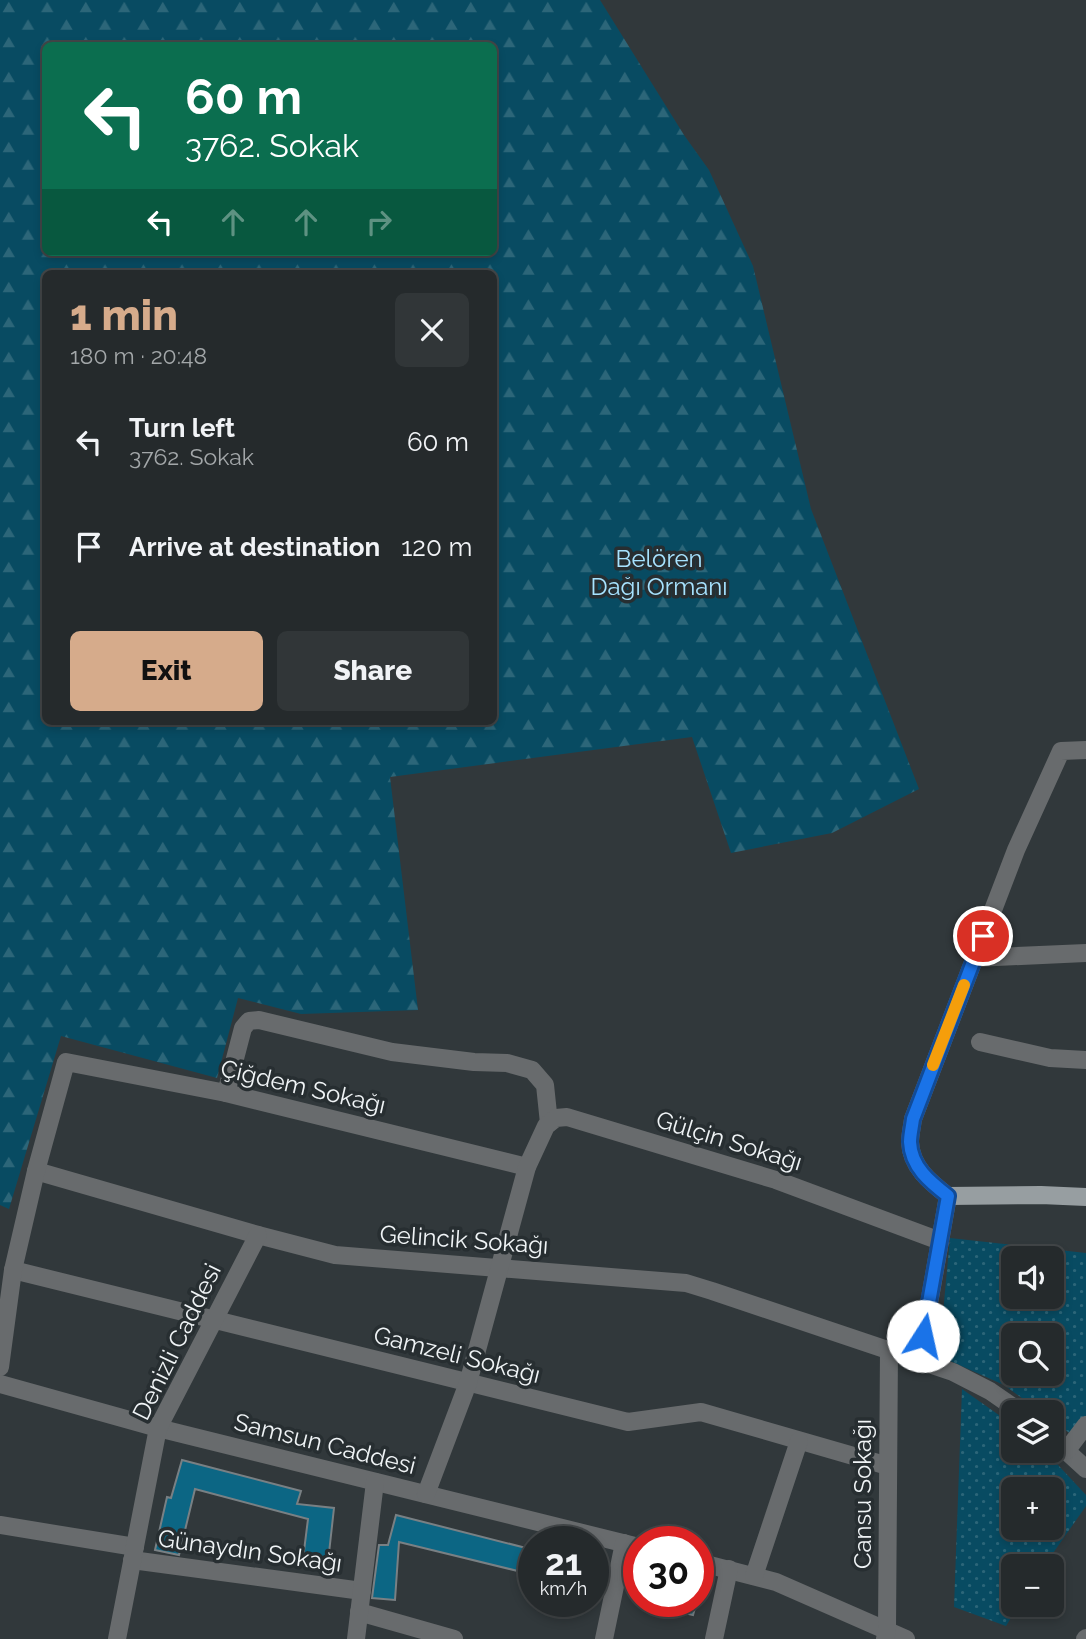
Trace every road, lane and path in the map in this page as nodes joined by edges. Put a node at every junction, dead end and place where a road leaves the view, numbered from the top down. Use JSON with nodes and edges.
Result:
{"nodes":[{"id":1,"x":1086,"y":750,"type":"edge"},
{"id":2,"x":1086,"y":953,"type":"edge"},
{"id":3,"x":974,"y":958,"type":"junction"},
{"id":4,"x":980,"y":1042,"type":"dead end"},
{"id":5,"x":1086,"y":1060,"type":"edge"},
{"id":6,"x":226,"y":1093,"type":"junction"},
{"id":7,"x":549,"y":1123,"type":"junction"},
{"id":8,"x":527,"y":1167,"type":"junction"},
{"id":9,"x":36,"y":1171,"type":"junction"},
{"id":10,"x":948,"y":1196,"type":"junction"},
{"id":11,"x":1086,"y":1197,"type":"edge"},
{"id":12,"x":258,"y":1235,"type":"junction"},
{"id":13,"x":940,"y":1241,"type":"junction"},
{"id":14,"x":498,"y":1268,"type":"junction"},
{"id":15,"x":13,"y":1270,"type":"junction"},
{"id":16,"x":214,"y":1320,"type":"junction"},
{"id":17,"x":889,"y":1350,"type":"junction"},
{"id":18,"x":919,"y":1360,"type":"junction"},
{"id":19,"x":0,"y":1367,"type":"edge"},
{"id":20,"x":468,"y":1383,"type":"junction"},
{"id":21,"x":0,"y":1384,"type":"edge"},
{"id":22,"x":1003,"y":1400,"type":"edge"},
{"id":23,"x":1086,"y":1425,"type":"edge"},
{"id":24,"x":158,"y":1428,"type":"junction"},
{"id":25,"x":799,"y":1441,"type":"junction"},
{"id":26,"x":1064,"y":1448,"type":"edge"},
{"id":27,"x":1067,"y":1450,"type":"junction"},
{"id":28,"x":888,"y":1466,"type":"junction"},
{"id":29,"x":1086,"y":1469,"type":"edge"},
{"id":30,"x":375,"y":1482,"type":"junction"},
{"id":31,"x":426,"y":1494,"type":"junction"},
{"id":32,"x":0,"y":1525,"type":"edge"},
{"id":33,"x":623,"y":1543,"type":"edge"},
{"id":34,"x":134,"y":1553,"type":"junction"},
{"id":35,"x":714,"y":1566,"type":"edge"},
{"id":36,"x":729,"y":1570,"type":"junction"},
{"id":37,"x":623,"y":1573,"type":"edge"},
{"id":38,"x":754,"y":1576,"type":"junction"},
{"id":39,"x":362,"y":1591,"type":"junction"},
{"id":40,"x":359,"y":1612,"type":"junction"},
{"id":41,"x":886,"y":1635,"type":"edge"},
{"id":42,"x":117,"y":1639,"type":"edge"},
{"id":43,"x":356,"y":1639,"type":"edge"},
{"id":44,"x":454,"y":1639,"type":"edge"},
{"id":45,"x":604,"y":1639,"type":"edge"},
{"id":46,"x":714,"y":1639,"type":"edge"},
{"id":47,"x":906,"y":1639,"type":"edge"}],
"edges":[{"from":1,"to":3,"type":"street"},
{"from":2,"to":3,"type":"street"},
{"from":3,"to":10,"type":"street"},
{"from":4,"to":5,"type":"street"},
{"from":6,"to":7,"type":"street"},
{"from":6,"to":8,"type":"street","name":"Çiğdem Sokağı"},
{"from":6,"to":9,"type":"street","name":"Çiğdem Sokağı"},
{"from":7,"to":8,"type":"street"},
{"from":7,"to":13,"type":"street","name":"Gülçin Sokağı"},
{"from":8,"to":14,"type":"street"},
{"from":9,"to":12,"type":"street","name":"Gelincik Sokağı"},
{"from":9,"to":15,"type":"street"},
{"from":10,"to":11,"type":"main road"},
{"from":10,"to":13,"type":"street"},
{"from":12,"to":14,"type":"street","name":"Gelincik Sokağı"},
{"from":12,"to":16,"type":"street","name":"Denizli Caddesi"},
{"from":13,"to":18,"type":"street"},
{"from":14,"to":17,"type":"street","name":"Gelincik Sokağı"},
{"from":14,"to":20,"type":"street"},
{"from":15,"to":16,"type":"street","name":"Gamzeli Sokağı"},
{"from":15,"to":19,"type":"street"},
{"from":16,"to":20,"type":"street","name":"Gamzeli Sokağı"},
{"from":16,"to":24,"type":"street","name":"Denizli Caddesi"},
{"from":17,"to":18,"type":"street","name":"Gelincik Sokağı"},
{"from":17,"to":28,"type":"street","name":"Cansu Sokağı"},
{"from":18,"to":22,"type":"street","name":"Gelincik Sokağı"},
{"from":20,"to":25,"type":"street","name":"Gamzeli Sokağı"},
{"from":20,"to":31,"type":"street"},
{"from":21,"to":24,"type":"street","name":"Samsun Caddesi"},
{"from":23,"to":27,"type":"street"},
{"from":24,"to":30,"type":"street","name":"Samsun Caddesi"},
{"from":24,"to":34,"type":"street","name":"Denizli Caddesi"},
{"from":25,"to":28,"type":"street","name":"Gamzeli Sokağı"},
{"from":25,"to":38,"type":"street"},
{"from":26,"to":27,"type":"street"},
{"from":27,"to":29,"type":"street"},
{"from":28,"to":41,"type":"street","name":"Cansu Sokağı"},
{"from":30,"to":31,"type":"street","name":"Samsun Caddesi"},
{"from":30,"to":39,"type":"street"},
{"from":31,"to":33,"type":"street","name":"Samsun Caddesi"},
{"from":32,"to":34,"type":"street","name":"Günaydın Sokağı"},
{"from":34,"to":39,"type":"street","name":"Günaydın Sokağı"},
{"from":34,"to":42,"type":"street","name":"Denizli Caddesi"},
{"from":35,"to":36,"type":"street"},
{"from":36,"to":38,"type":"street"},
{"from":36,"to":46,"type":"street"},
{"from":37,"to":45,"type":"street"},
{"from":38,"to":41,"type":"street"},
{"from":39,"to":40,"type":"street"},
{"from":40,"to":43,"type":"street"},
{"from":40,"to":44,"type":"street"},
{"from":41,"to":47,"type":"street"}]}
